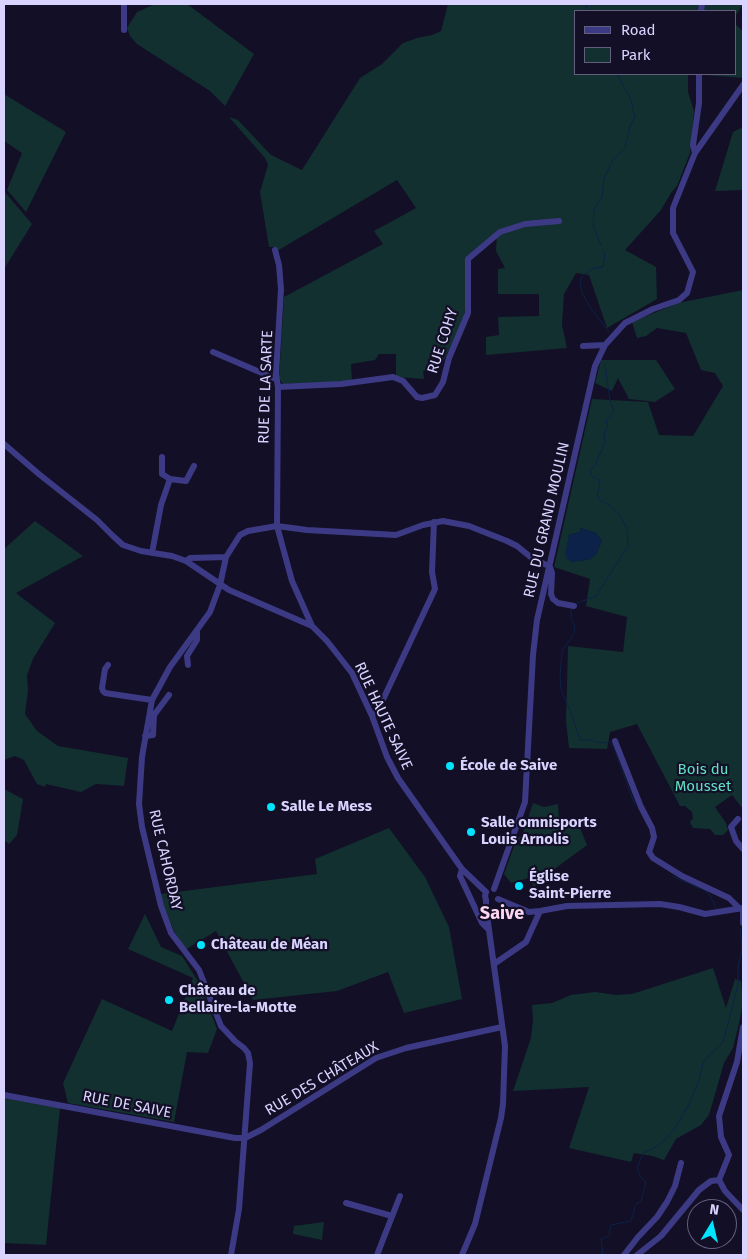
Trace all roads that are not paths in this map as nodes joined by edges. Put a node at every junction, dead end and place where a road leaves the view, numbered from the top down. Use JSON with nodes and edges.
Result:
{"nodes":[{"id":1,"x":124,"y":4,"type":"edge"},
{"id":2,"x":124,"y":30,"type":"dead end"},
{"id":3,"x":699,"y":75,"type":"edge"},
{"id":4,"x":743,"y":85,"type":"edge"},
{"id":5,"x":695,"y":152,"type":"junction"},
{"id":6,"x":559,"y":221,"type":"dead end"},
{"id":7,"x":275,"y":250,"type":"dead end"},
{"id":8,"x":605,"y":345,"type":"junction"},
{"id":9,"x":583,"y":346,"type":"dead end"},
{"id":10,"x":213,"y":352,"type":"dead end"},
{"id":11,"x":276,"y":379,"type":"junction"},
{"id":12,"x":278,"y":387,"type":"junction"},
{"id":13,"x":4,"y":444,"type":"edge"},
{"id":14,"x":162,"y":457,"type":"dead end"},
{"id":15,"x":194,"y":466,"type":"dead end"},
{"id":16,"x":170,"y":479,"type":"junction"},
{"id":17,"x":434,"y":522,"type":"junction"},
{"id":18,"x":277,"y":526,"type":"junction"},
{"id":19,"x":152,"y":553,"type":"junction"},
{"id":20,"x":226,"y":557,"type":"junction"},
{"id":21,"x":186,"y":560,"type":"junction"},
{"id":22,"x":549,"y":566,"type":"junction"},
{"id":23,"x":220,"y":585,"type":"junction"},
{"id":24,"x":573,"y":606,"type":"dead end"},
{"id":25,"x":312,"y":626,"type":"junction"},
{"id":26,"x":197,"y":628,"type":"junction"},
{"id":27,"x":108,"y":665,"type":"dead end"},
{"id":28,"x":188,"y":665,"type":"dead end"},
{"id":29,"x":169,"y":695,"type":"dead end"},
{"id":30,"x":152,"y":700,"type":"junction"},
{"id":31,"x":372,"y":716,"type":"junction"},
{"id":32,"x":145,"y":736,"type":"junction"},
{"id":33,"x":615,"y":741,"type":"dead end"},
{"id":34,"x":738,"y":819,"type":"dead end"},
{"id":35,"x":743,"y":849,"type":"edge"},
{"id":36,"x":462,"y":868,"type":"junction"},
{"id":37,"x":494,"y":889,"type":"junction"},
{"id":38,"x":486,"y":892,"type":"junction"},
{"id":39,"x":492,"y":901,"type":"junction"},
{"id":40,"x":742,"y":908,"type":"edge"},
{"id":41,"x":540,"y":912,"type":"junction"},
{"id":42,"x":743,"y":923,"type":"edge"},
{"id":43,"x":489,"y":930,"type":"junction"},
{"id":44,"x":494,"y":964,"type":"junction"},
{"id":45,"x":502,"y":1026,"type":"junction"},
{"id":46,"x":743,"y":1027,"type":"edge"},
{"id":47,"x":4,"y":1095,"type":"edge"},
{"id":48,"x":245,"y":1138,"type":"junction"},
{"id":49,"x":681,"y":1163,"type":"dead end"},
{"id":50,"x":719,"y":1180,"type":"junction"},
{"id":51,"x":400,"y":1196,"type":"dead end"},
{"id":52,"x":346,"y":1204,"type":"dead end"},
{"id":53,"x":743,"y":1210,"type":"edge"},
{"id":54,"x":392,"y":1216,"type":"junction"},
{"id":55,"x":231,"y":1255,"type":"edge"},
{"id":56,"x":377,"y":1255,"type":"edge"},
{"id":57,"x":462,"y":1255,"type":"edge"},
{"id":58,"x":624,"y":1255,"type":"edge"},
{"id":59,"x":637,"y":1255,"type":"edge"}],
"edges":[{"from":1,"to":2,"type":"street"},
{"from":3,"to":5,"type":"street"},
{"from":4,"to":5,"type":"street"},
{"from":5,"to":8,"type":"street","name":"RUE DU GRAND MOULIN"},
{"from":6,"to":12,"type":"street","name":"RUE COHY"},
{"from":7,"to":11,"type":"street","name":"RUE DE LA SARTE"},
{"from":8,"to":9,"type":"street"},
{"from":8,"to":22,"type":"street","name":"RUE DU GRAND MOULIN"},
{"from":10,"to":11,"type":"street"},
{"from":11,"to":12,"type":"street","name":"RUE DE LA SARTE"},
{"from":12,"to":18,"type":"street","name":"RUE DE LA SARTE"},
{"from":13,"to":19,"type":"street","name":"RUE HAUTE SAIVE"},
{"from":14,"to":16,"type":"street"},
{"from":15,"to":16,"type":"street"},
{"from":16,"to":19,"type":"street"},
{"from":17,"to":18,"type":"street"},
{"from":17,"to":22,"type":"street"},
{"from":17,"to":31,"type":"street"},
{"from":18,"to":20,"type":"street"},
{"from":18,"to":25,"type":"street","name":"RUE HAUTE SAIVE"},
{"from":19,"to":21,"type":"street","name":"RUE HAUTE SAIVE"},
{"from":20,"to":21,"type":"street","name":"RUE HAUTE SAIVE"},
{"from":20,"to":23,"type":"street"},
{"from":21,"to":23,"type":"street","name":"RUE HAUTE SAIVE"},
{"from":22,"to":24,"type":"street"},
{"from":22,"to":37,"type":"street","name":"RUE DU GRAND MOULIN"},
{"from":23,"to":25,"type":"street","name":"RUE HAUTE SAIVE"},
{"from":23,"to":26,"type":"street","name":"RUE CAHORDAY"},
{"from":25,"to":31,"type":"street","name":"RUE HAUTE SAIVE"},
{"from":26,"to":28,"type":"street"},
{"from":26,"to":30,"type":"street","name":"RUE CAHORDAY"},
{"from":27,"to":30,"type":"street"},
{"from":29,"to":32,"type":"street"},
{"from":30,"to":32,"type":"street","name":"RUE CAHORDAY"},
{"from":31,"to":36,"type":"street","name":"RUE HAUTE SAIVE"},
{"from":32,"to":48,"type":"street","name":"RUE CAHORDAY"},
{"from":33,"to":40,"type":"street"},
{"from":34,"to":35,"type":"street"},
{"from":36,"to":38,"type":"street"},
{"from":36,"to":43,"type":"street"},
{"from":37,"to":38,"type":"street"},
{"from":37,"to":39,"type":"street"},
{"from":38,"to":39,"type":"street"},
{"from":39,"to":41,"type":"street"},
{"from":39,"to":43,"type":"street"},
{"from":40,"to":41,"type":"street"},
{"from":40,"to":42,"type":"street"},
{"from":41,"to":44,"type":"street"},
{"from":43,"to":44,"type":"street"},
{"from":44,"to":45,"type":"street"},
{"from":45,"to":48,"type":"street","name":"RUE DES CHÂTEAUX"},
{"from":45,"to":57,"type":"street"},
{"from":46,"to":50,"type":"street"},
{"from":47,"to":48,"type":"street","name":"RUE DE SAIVE"},
{"from":48,"to":55,"type":"street","name":"RUE CAHORDAY"},
{"from":49,"to":58,"type":"street"},
{"from":50,"to":53,"type":"street"},
{"from":50,"to":59,"type":"street"},
{"from":51,"to":54,"type":"street"},
{"from":52,"to":54,"type":"street"},
{"from":54,"to":56,"type":"street"}]}
